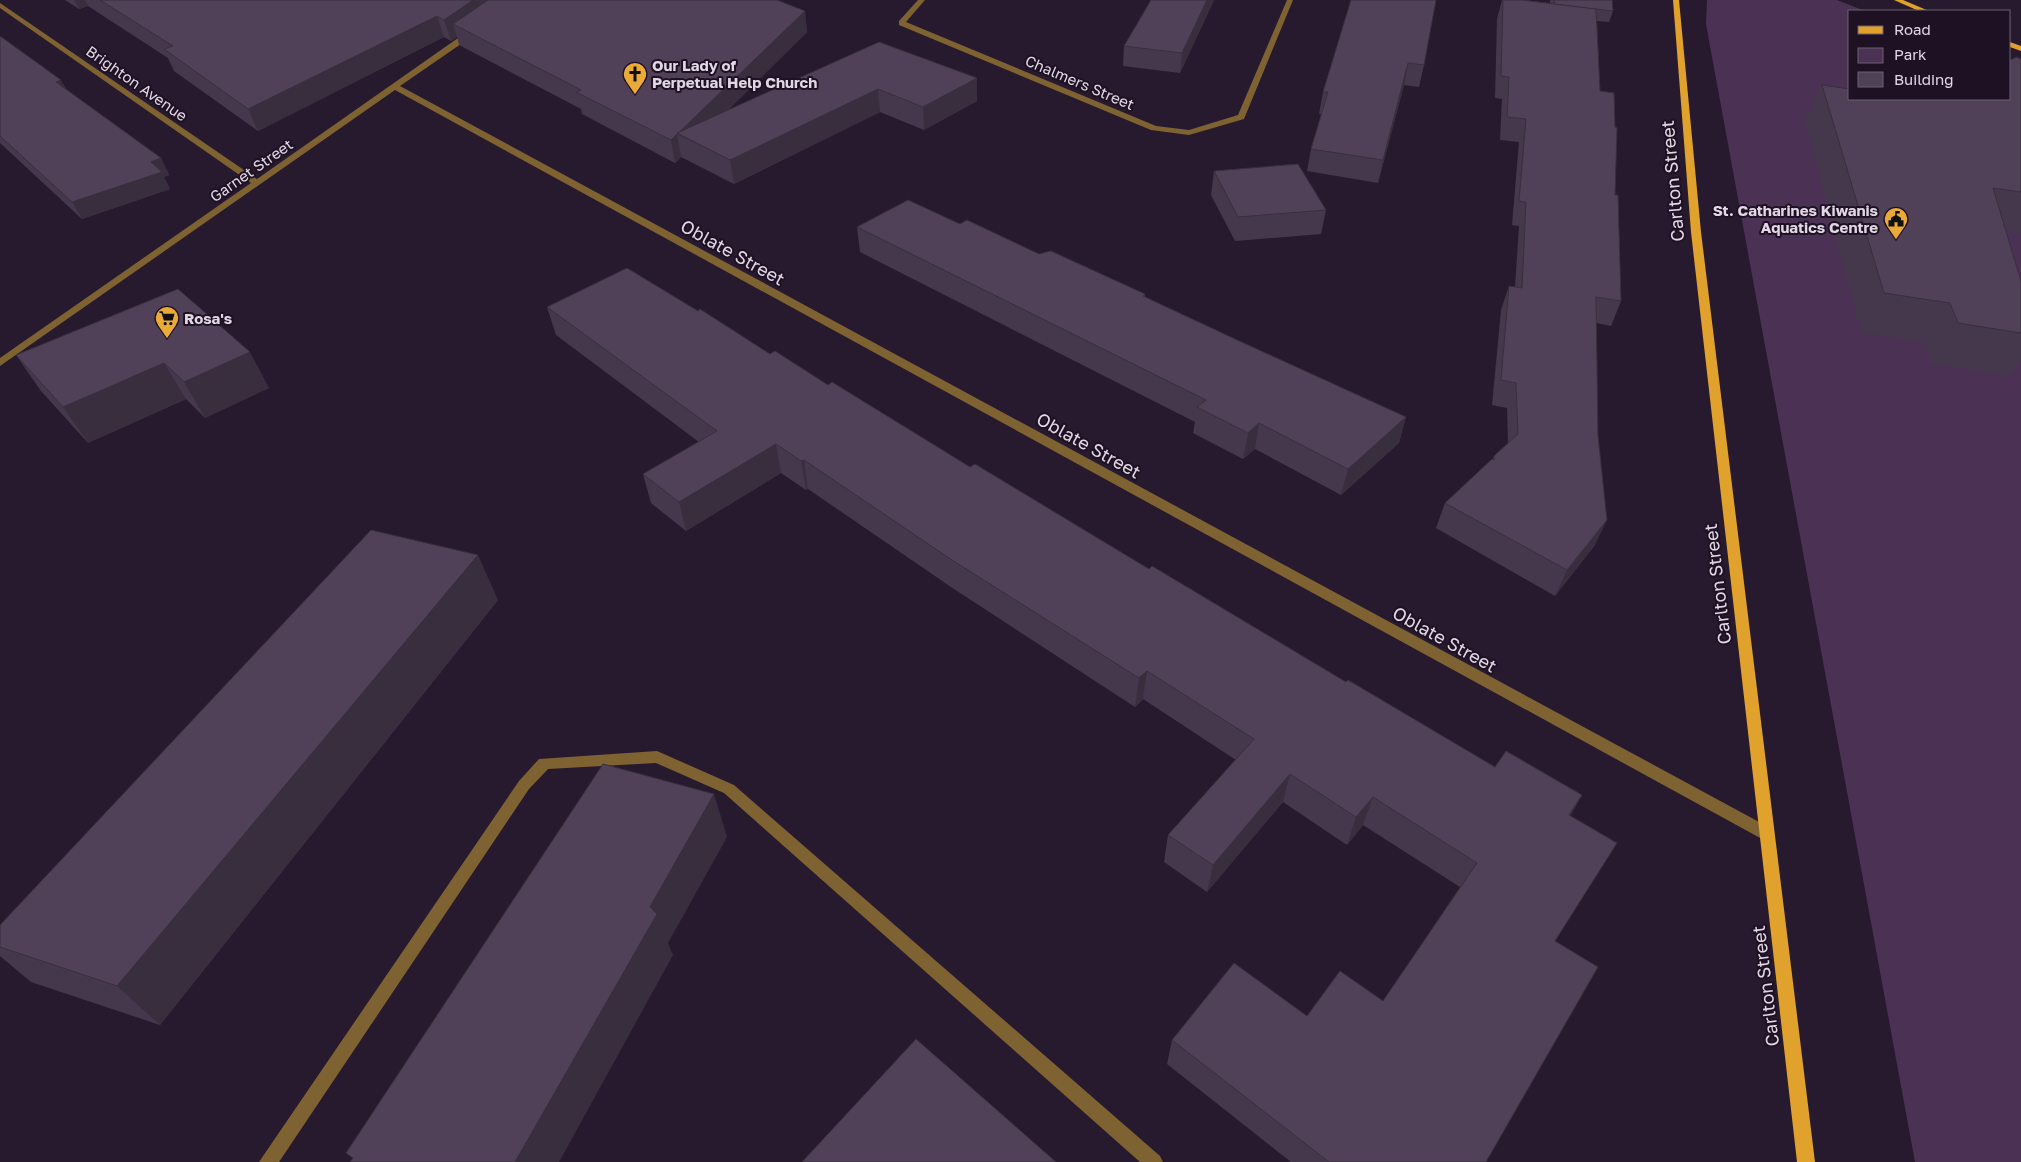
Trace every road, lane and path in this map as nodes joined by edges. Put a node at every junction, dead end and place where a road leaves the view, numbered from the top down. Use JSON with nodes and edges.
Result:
{"nodes":[{"id":1,"x":922,"y":0,"type":"edge"},
{"id":2,"x":1290,"y":0,"type":"edge"},
{"id":3,"x":1676,"y":0,"type":"edge"},
{"id":4,"x":1896,"y":0,"type":"edge"},
{"id":5,"x":0,"y":5,"type":"edge"},
{"id":6,"x":1922,"y":10,"type":"edge"},
{"id":7,"x":479,"y":27,"type":"edge"},
{"id":8,"x":395,"y":87,"type":"junction"},
{"id":9,"x":257,"y":183,"type":"junction"},
{"id":10,"x":0,"y":363,"type":"edge"},
{"id":11,"x":1767,"y":834,"type":"junction"},
{"id":12,"x":268,"y":1162,"type":"edge"},
{"id":13,"x":1154,"y":1162,"type":"edge"},
{"id":14,"x":1806,"y":1162,"type":"edge"}],
"edges":[{"from":1,"to":2,"type":"street","name":"Chalmers Street"},
{"from":3,"to":11,"type":"main road","name":"Carlton Street"},
{"from":4,"to":6,"type":"main road"},
{"from":5,"to":9,"type":"street","name":"Brighton Avenue"},
{"from":7,"to":8,"type":"street","name":"Garnet Street"},
{"from":8,"to":9,"type":"street","name":"Garnet Street"},
{"from":8,"to":11,"type":"street","name":"Oblate Street"},
{"from":9,"to":10,"type":"street","name":"Garnet Street"},
{"from":11,"to":14,"type":"main road","name":"Carlton Street"},
{"from":12,"to":13,"type":"street"}]}
